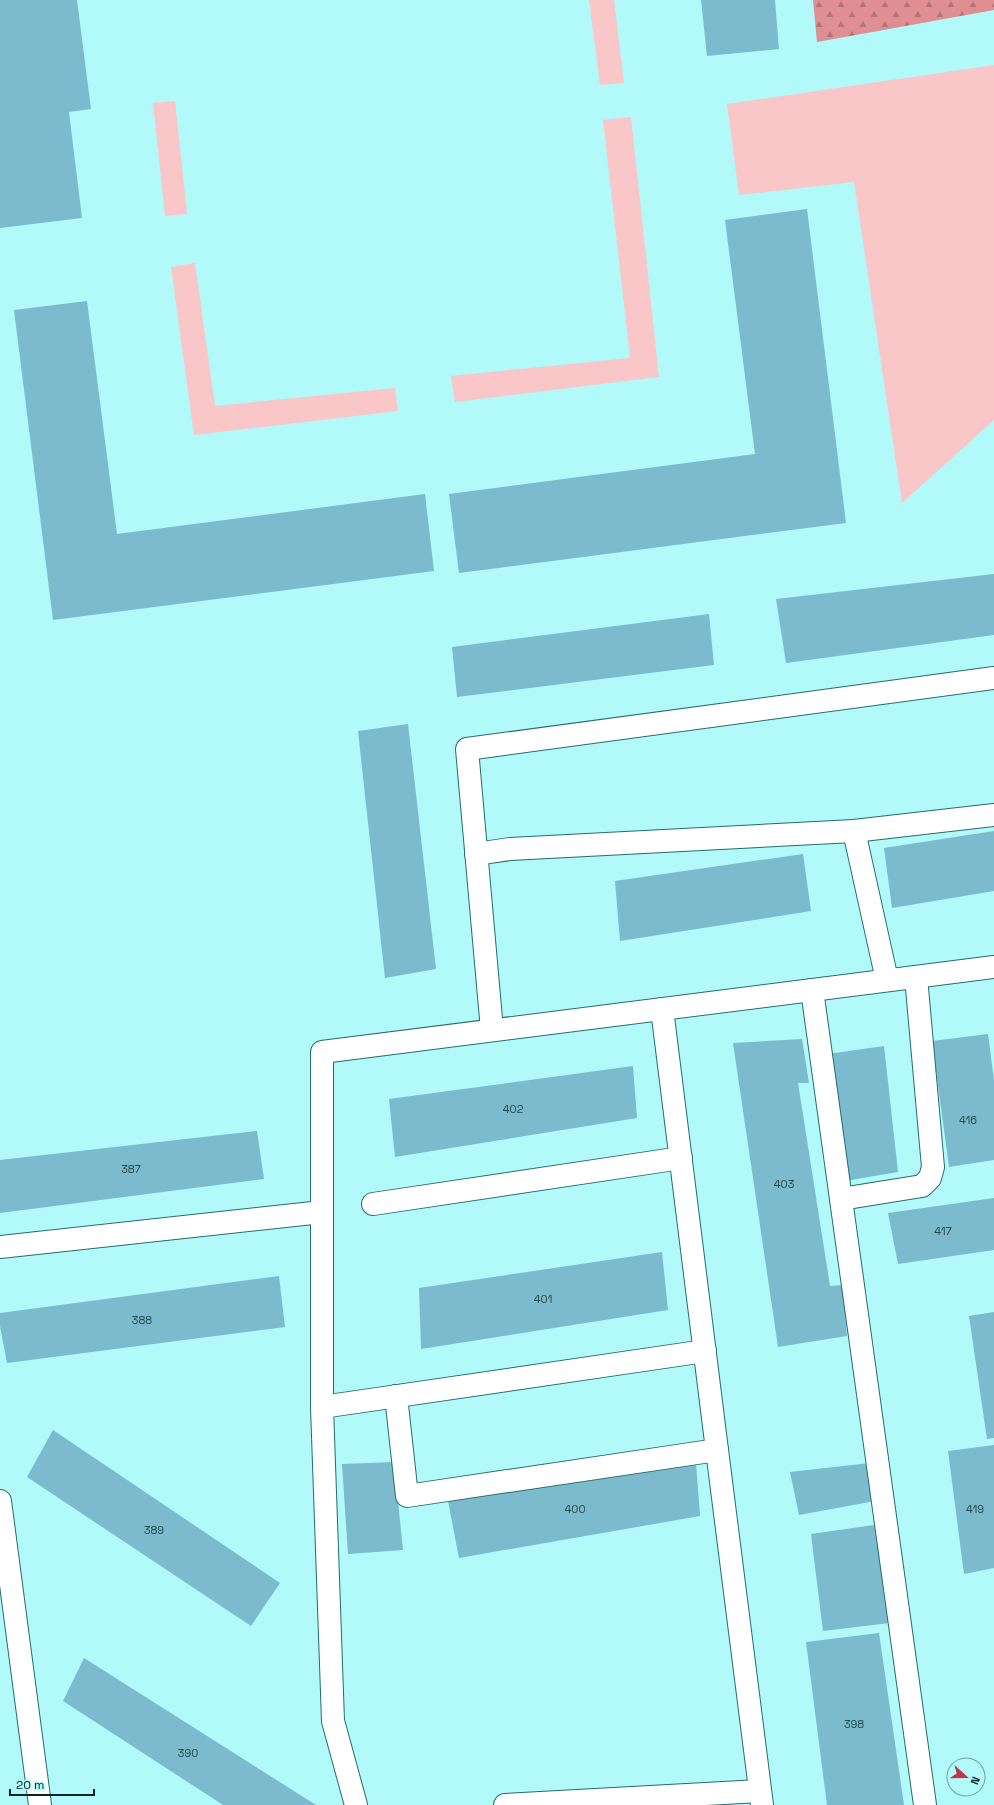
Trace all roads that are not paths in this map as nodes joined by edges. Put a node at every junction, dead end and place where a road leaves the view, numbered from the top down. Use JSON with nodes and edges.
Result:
{"nodes":[{"id":1,"x":994,"y":678,"type":"edge"},
{"id":2,"x":994,"y":815,"type":"edge"},
{"id":3,"x":854,"y":831,"type":"junction"},
{"id":4,"x":476,"y":854,"type":"junction"},
{"id":5,"x":994,"y":967,"type":"edge"},
{"id":6,"x":916,"y":976,"type":"junction"},
{"id":7,"x":887,"y":980,"type":"junction"},
{"id":8,"x":812,"y":990,"type":"junction"},
{"id":9,"x":662,"y":1009,"type":"junction"},
{"id":10,"x":492,"y":1030,"type":"junction"},
{"id":11,"x":681,"y":1158,"type":"junction"},
{"id":12,"x":841,"y":1199,"type":"junction"},
{"id":13,"x":372,"y":1204,"type":"dead end"},
{"id":14,"x":322,"y":1212,"type":"junction"},
{"id":15,"x":0,"y":1247,"type":"edge"},
{"id":16,"x":705,"y":1351,"type":"junction"},
{"id":17,"x":396,"y":1396,"type":"junction"},
{"id":18,"x":322,"y":1408,"type":"junction"},
{"id":19,"x":717,"y":1450,"type":"junction"},
{"id":20,"x":0,"y":1501,"type":"edge"},
{"id":21,"x":761,"y":1798,"type":"edge"},
{"id":22,"x":40,"y":1805,"type":"edge"},
{"id":23,"x":356,"y":1805,"type":"edge"},
{"id":24,"x":505,"y":1805,"type":"edge"},
{"id":25,"x":925,"y":1805,"type":"edge"}],
"edges":[{"from":1,"to":4,"type":"street"},
{"from":2,"to":3,"type":"street"},
{"from":3,"to":4,"type":"street"},
{"from":3,"to":7,"type":"street"},
{"from":4,"to":10,"type":"street"},
{"from":5,"to":6,"type":"street"},
{"from":6,"to":7,"type":"street"},
{"from":6,"to":12,"type":"street"},
{"from":7,"to":8,"type":"street"},
{"from":8,"to":9,"type":"street"},
{"from":8,"to":12,"type":"street"},
{"from":9,"to":10,"type":"street"},
{"from":9,"to":11,"type":"street"},
{"from":10,"to":14,"type":"street"},
{"from":11,"to":13,"type":"street"},
{"from":11,"to":16,"type":"street"},
{"from":12,"to":25,"type":"street"},
{"from":14,"to":15,"type":"street"},
{"from":14,"to":18,"type":"street"},
{"from":16,"to":17,"type":"street"},
{"from":16,"to":19,"type":"street"},
{"from":17,"to":18,"type":"street"},
{"from":17,"to":19,"type":"street"},
{"from":18,"to":23,"type":"street"},
{"from":19,"to":21,"type":"street"},
{"from":20,"to":22,"type":"street"},
{"from":21,"to":24,"type":"street"}]}
